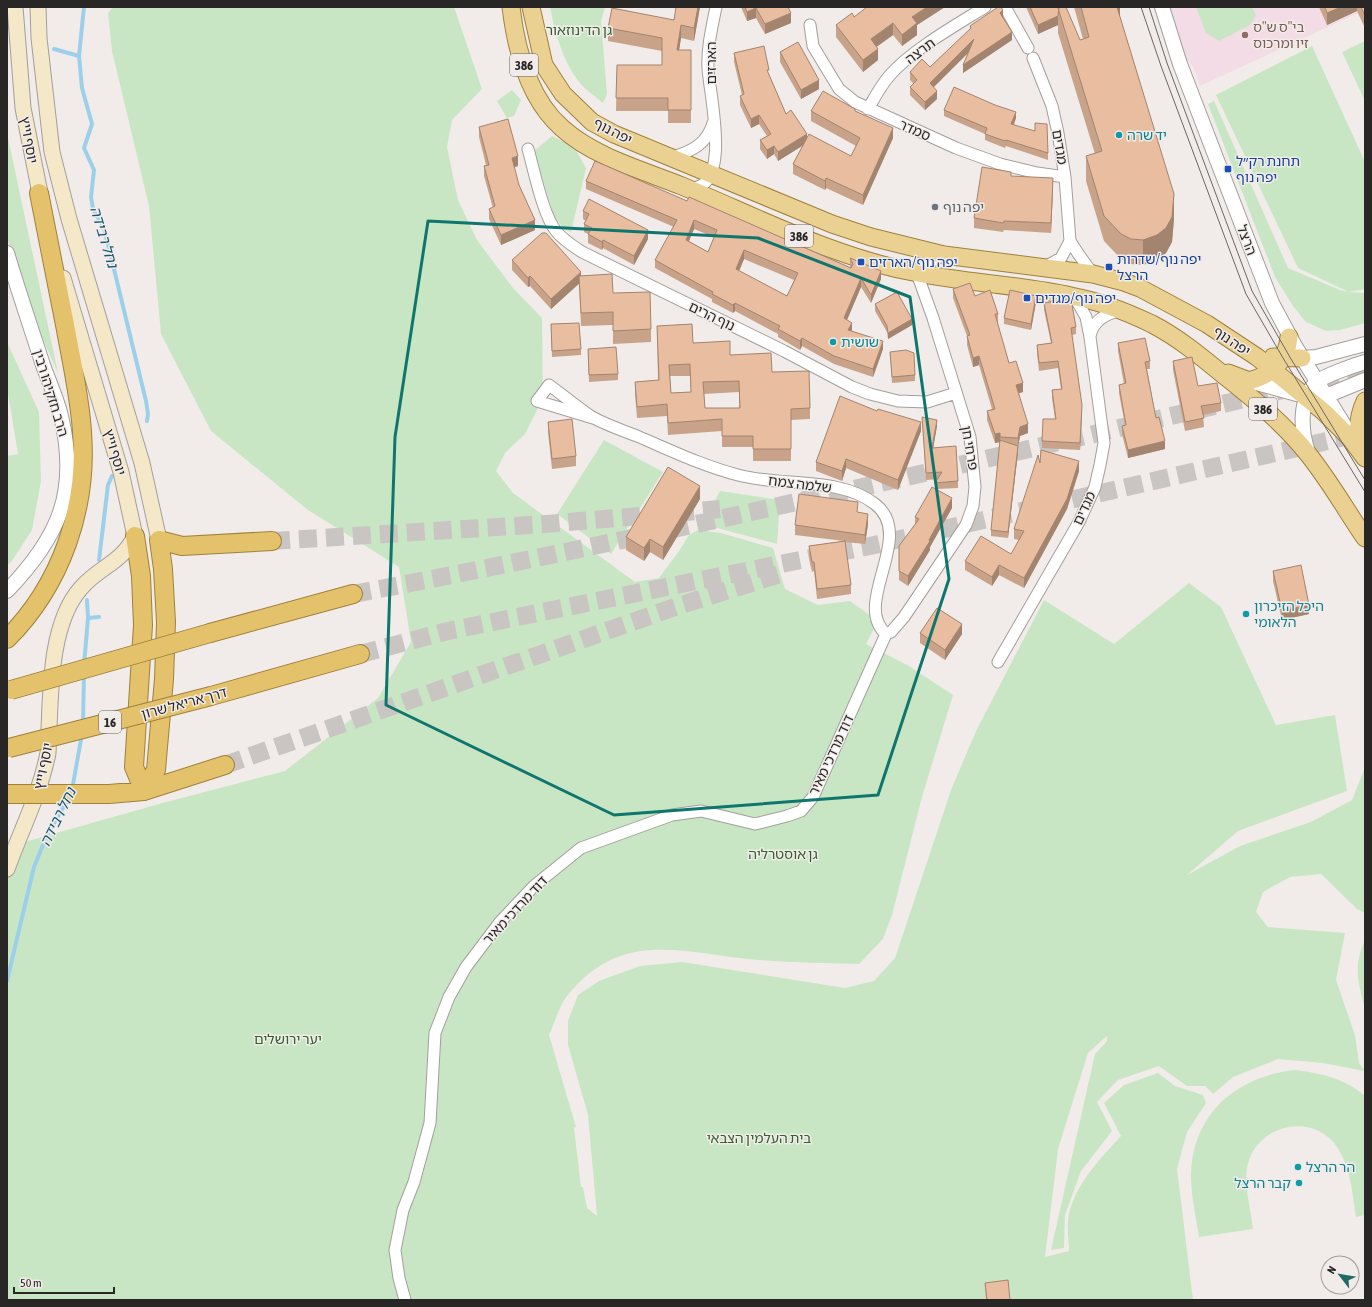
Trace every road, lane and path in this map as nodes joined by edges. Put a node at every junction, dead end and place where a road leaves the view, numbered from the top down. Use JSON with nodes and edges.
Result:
{"nodes":[{"id":1,"x":15,"y":7,"type":"edge"},
{"id":2,"x":38,"y":7,"type":"edge"},
{"id":3,"x":511,"y":7,"type":"edge"},
{"id":4,"x":531,"y":7,"type":"edge"},
{"id":5,"x":716,"y":7,"type":"edge"},
{"id":6,"x":986,"y":7,"type":"edge"},
{"id":7,"x":1005,"y":7,"type":"edge"},
{"id":8,"x":1162,"y":7,"type":"edge"},
{"id":9,"x":810,"y":25,"type":"dead end"},
{"id":10,"x":868,"y":109,"type":"junction"},
{"id":11,"x":714,"y":120,"type":"junction"},
{"id":12,"x":528,"y":149,"type":"dead end"},
{"id":13,"x":673,"y":157,"type":"junction"},
{"id":14,"x":712,"y":174,"type":"junction"},
{"id":15,"x":1066,"y":177,"type":"junction"},
{"id":16,"x":684,"y":187,"type":"junction"},
{"id":17,"x":39,"y":193,"type":"junction"},
{"id":18,"x":1070,"y":241,"type":"junction"},
{"id":19,"x":7,"y":253,"type":"edge"},
{"id":20,"x":944,"y":255,"type":"junction"},
{"id":21,"x":1044,"y":268,"type":"junction"},
{"id":22,"x":919,"y":274,"type":"junction"},
{"id":23,"x":1093,"y":274,"type":"junction"},
{"id":24,"x":1074,"y":296,"type":"junction"},
{"id":25,"x":1119,"y":310,"type":"junction"},
{"id":26,"x":1090,"y":337,"type":"junction"},
{"id":27,"x":1290,"y":337,"type":"junction"},
{"id":28,"x":1365,"y":344,"type":"edge"},
{"id":29,"x":1302,"y":358,"type":"junction"},
{"id":30,"x":1365,"y":362,"type":"edge"},
{"id":31,"x":1278,"y":364,"type":"junction"},
{"id":32,"x":1213,"y":367,"type":"junction"},
{"id":33,"x":1365,"y":380,"type":"edge"},
{"id":34,"x":1249,"y":381,"type":"junction"},
{"id":35,"x":1317,"y":382,"type":"junction"},
{"id":36,"x":956,"y":393,"type":"junction"},
{"id":37,"x":1326,"y":396,"type":"junction"},
{"id":38,"x":1308,"y":398,"type":"junction"},
{"id":39,"x":1365,"y":401,"type":"edge"},
{"id":40,"x":594,"y":418,"type":"dead end"},
{"id":41,"x":1309,"y":454,"type":"junction"},
{"id":42,"x":1363,"y":455,"type":"edge"},
{"id":43,"x":135,"y":536,"type":"junction"},
{"id":44,"x":1365,"y":538,"type":"edge"},
{"id":45,"x":159,"y":540,"type":"junction"},
{"id":46,"x":272,"y":541,"type":"tunnel mouth"},
{"id":47,"x":7,"y":591,"type":"edge"},
{"id":48,"x":353,"y":594,"type":"tunnel mouth"},
{"id":49,"x":886,"y":634,"type":"junction"},
{"id":50,"x":7,"y":639,"type":"edge"},
{"id":51,"x":360,"y":654,"type":"tunnel mouth"},
{"id":52,"x":998,"y":662,"type":"dead end"},
{"id":53,"x":9,"y":690,"type":"edge"},
{"id":54,"x":8,"y":748,"type":"edge"},
{"id":55,"x":225,"y":765,"type":"tunnel mouth"},
{"id":56,"x":144,"y":791,"type":"junction"},
{"id":57,"x":7,"y":794,"type":"edge"},
{"id":58,"x":7,"y":869,"type":"edge"},
{"id":59,"x":405,"y":1300,"type":"edge"}],
"edges":[{"from":1,"to":17,"type":"main road","name":"יוסף וייץ"},
{"from":2,"to":45,"type":"main road","name":"יוסף וייץ"},
{"from":3,"to":16,"type":"main road","name":"יפה נוף","number":"386"},
{"from":4,"to":13,"type":"main road","name":"יפה נוף","number":"386"},
{"from":5,"to":11,"type":"street","name":"הארזים"},
{"from":6,"to":10,"type":"street","name":"תרצה"},
{"from":7,"to":15,"type":"street","name":"מגדים"},
{"from":8,"to":27,"type":"street","name":"הרצל"},
{"from":9,"to":10,"type":"street","name":"סמדר"},
{"from":10,"to":15,"type":"street","name":"סמדר"},
{"from":11,"to":13,"type":"street","name":"הארזים"},
{"from":11,"to":14,"type":"street","name":"הארזים"},
{"from":12,"to":36,"type":"street","name":"נוף הרים"},
{"from":13,"to":14,"type":"main road","name":"יפה נוף","number":"386"},
{"from":14,"to":16,"type":"street"},
{"from":14,"to":20,"type":"main road","name":"יפה נוף","number":"386"},
{"from":15,"to":18,"type":"street","name":"מגדים"},
{"from":16,"to":22,"type":"main road","name":"יפה נוף","number":"386"},
{"from":17,"to":43,"type":"main road","name":"יוסף וייץ"},
{"from":17,"to":50,"type":"highway"},
{"from":18,"to":21,"type":"street"},
{"from":18,"to":23,"type":"street","name":"מגדים"},
{"from":19,"to":47,"type":"street","name":"הרב חזקיהו רבין"},
{"from":20,"to":21,"type":"main road","name":"יפה נוף","number":"386"},
{"from":20,"to":22,"type":"street"},
{"from":21,"to":23,"type":"main road","name":"יפה נוף","number":"386"},
{"from":22,"to":24,"type":"main road","name":"יפה נוף","number":"386"},
{"from":22,"to":36,"type":"street","name":"פרחי חן"},
{"from":23,"to":31,"type":"main road","name":"יפה נוף","number":"386"},
{"from":24,"to":25,"type":"main road","name":"יפה נוף","number":"386"},
{"from":24,"to":26,"type":"street","name":"מגדים"},
{"from":25,"to":26,"type":"street"},
{"from":25,"to":32,"type":"main road","name":"יפה נוף","number":"386"},
{"from":26,"to":52,"type":"street","name":"מגדים"},
{"from":27,"to":29,"type":"street","name":"הרצל"},
{"from":27,"to":31,"type":"main road"},
{"from":28,"to":29,"type":"street"},
{"from":29,"to":31,"type":"main road"},
{"from":29,"to":35,"type":"street","name":"הרצל"},
{"from":30,"to":35,"type":"street"},
{"from":31,"to":34,"type":"main road"},
{"from":31,"to":38,"type":"main road","name":"יפה נוף","number":"386"},
{"from":32,"to":34,"type":"main road"},
{"from":32,"to":41,"type":"main road","name":"יפה נוף","number":"386"},
{"from":33,"to":37,"type":"street"},
{"from":34,"to":38,"type":"street"},
{"from":35,"to":37,"type":"street","name":"הרצל"},
{"from":35,"to":38,"type":"street"},
{"from":36,"to":49,"type":"street","name":"פרחי חן"},
{"from":37,"to":38,"type":"street"},
{"from":37,"to":42,"type":"street","name":"הרצל"},
{"from":38,"to":41,"type":"street"},
{"from":38,"to":42,"type":"main road","name":"יפה נוף","number":"386"},
{"from":39,"to":42,"type":"main road"},
{"from":40,"to":49,"type":"street","name":"שלמה צמח"},
{"from":41,"to":44,"type":"main road","number":"386"},
{"from":43,"to":56,"type":"highway"},
{"from":43,"to":58,"type":"main road","name":"יוסף וייץ"},
{"from":45,"to":46,"type":"highway"},
{"from":45,"to":56,"type":"highway"},
{"from":48,"to":53,"type":"highway","bridge":true},
{"from":49,"to":59,"type":"street","name":"דוד מרדכי מאיר"},
{"from":51,"to":54,"type":"highway","name":"דרך אריאל שרון","number":"16","bridge":true},
{"from":55,"to":56,"type":"highway"},
{"from":56,"to":57,"type":"highway","bridge":true}]}
